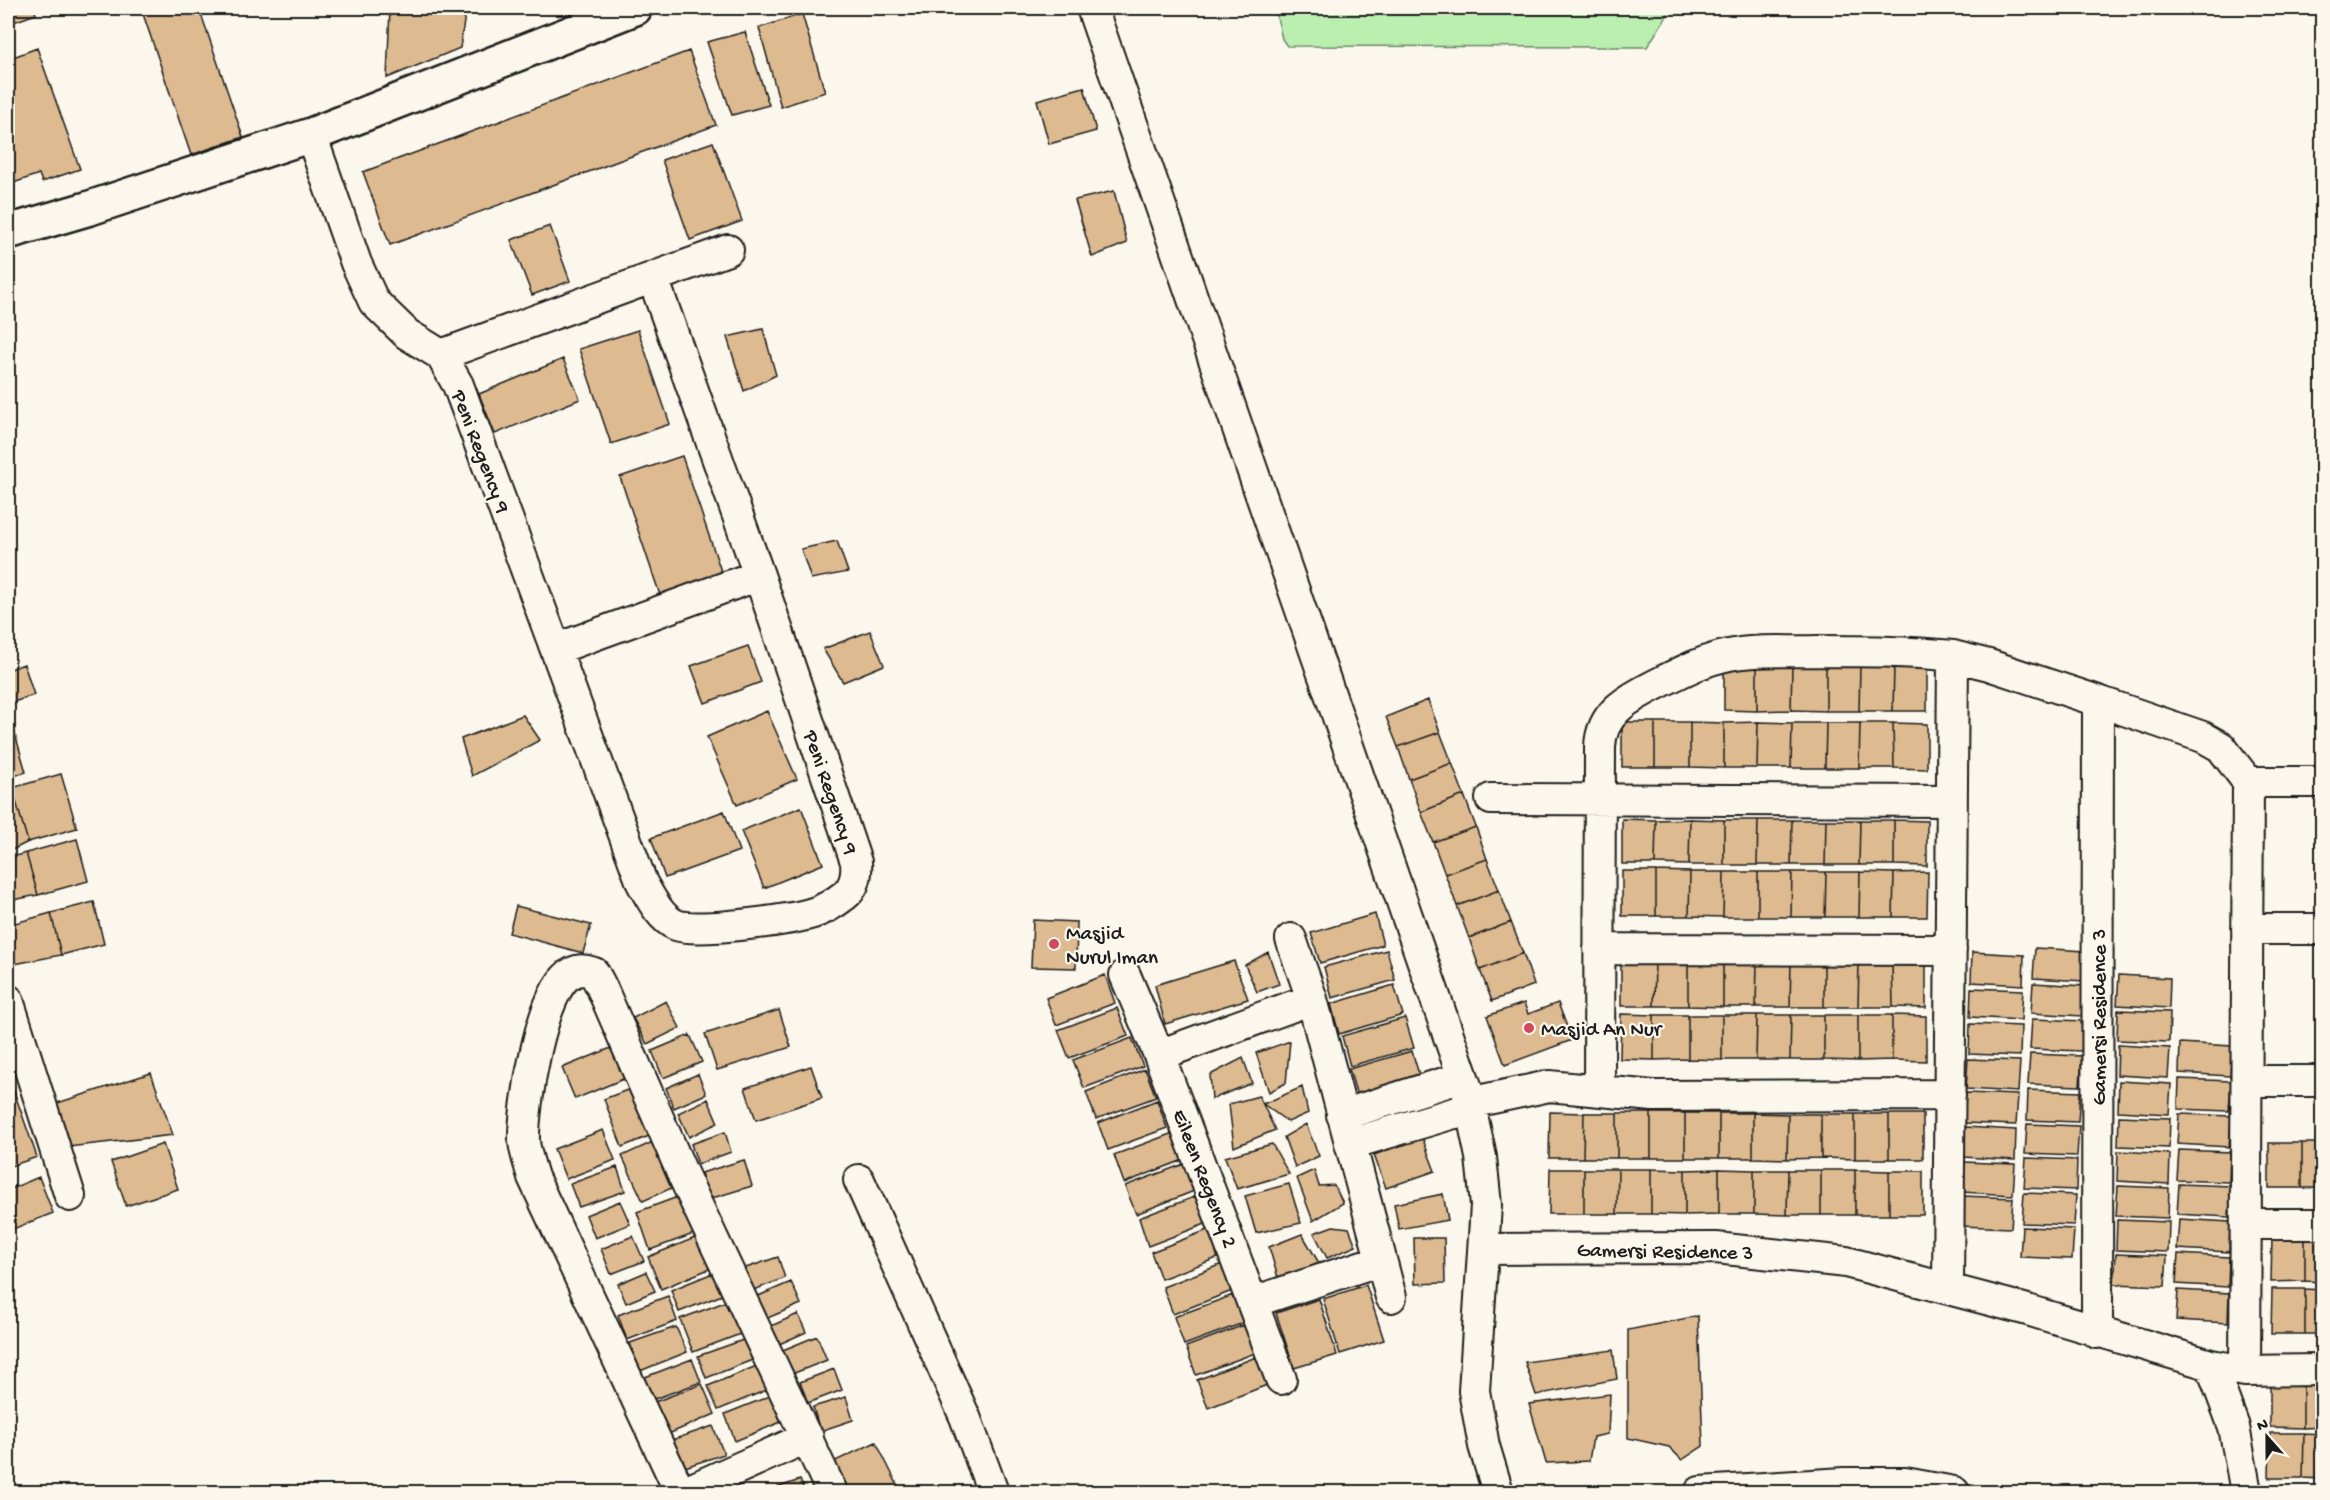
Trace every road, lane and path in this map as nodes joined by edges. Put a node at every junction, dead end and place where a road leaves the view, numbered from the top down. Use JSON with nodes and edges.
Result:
{"nodes":[{"id":1,"x":635,"y":8,"type":"edge"},
{"id":2,"x":1092,"y":8,"type":"edge"},
{"id":3,"x":312,"y":135,"type":"junction"},
{"id":4,"x":8,"y":232,"type":"edge"},
{"id":5,"x":728,"y":250,"type":"dead end"},
{"id":6,"x":652,"y":278,"type":"junction"},
{"id":7,"x":441,"y":355,"type":"junction"},
{"id":8,"x":759,"y":575,"type":"junction"},
{"id":9,"x":556,"y":649,"type":"junction"},
{"id":10,"x":1953,"y":656,"type":"junction"},
{"id":11,"x":2098,"y":701,"type":"junction"},
{"id":12,"x":2248,"y":782,"type":"junction"},
{"id":13,"x":2322,"y":782,"type":"edge"},
{"id":14,"x":1491,"y":799,"type":"dead end"},
{"id":15,"x":1599,"y":800,"type":"junction"},
{"id":16,"x":1952,"y":801,"type":"junction"},
{"id":17,"x":2247,"y":929,"type":"junction"},
{"id":18,"x":2322,"y":929,"type":"edge"},
{"id":19,"x":1292,"y":939,"type":"dead end"},
{"id":20,"x":1599,"y":949,"type":"junction"},
{"id":21,"x":1951,"y":950,"type":"junction"},
{"id":22,"x":1125,"y":975,"type":"dead end"},
{"id":23,"x":1312,"y":999,"type":"junction"},
{"id":24,"x":8,"y":1000,"type":"edge"},
{"id":25,"x":1159,"y":1055,"type":"junction"},
{"id":26,"x":2322,"y":1081,"type":"edge"},
{"id":27,"x":2247,"y":1082,"type":"junction"},
{"id":28,"x":1599,"y":1090,"type":"junction"},
{"id":29,"x":1950,"y":1095,"type":"junction"},
{"id":30,"x":1468,"y":1096,"type":"junction"},
{"id":31,"x":1342,"y":1115,"type":"junction"},
{"id":32,"x":1350,"y":1144,"type":"junction"},
{"id":33,"x":859,"y":1180,"type":"dead end"},
{"id":34,"x":70,"y":1196,"type":"dead end"},
{"id":35,"x":2246,"y":1224,"type":"junction"},
{"id":36,"x":2322,"y":1224,"type":"edge"},
{"id":37,"x":1485,"y":1249,"type":"junction"},
{"id":38,"x":1381,"y":1260,"type":"junction"},
{"id":39,"x":1948,"y":1288,"type":"junction"},
{"id":40,"x":1391,"y":1297,"type":"dead end"},
{"id":41,"x":1253,"y":1302,"type":"junction"},
{"id":42,"x":2097,"y":1333,"type":"junction"},
{"id":43,"x":2211,"y":1365,"type":"junction"},
{"id":44,"x":2322,"y":1370,"type":"edge"},
{"id":45,"x":2245,"y":1371,"type":"junction"},
{"id":46,"x":1281,"y":1379,"type":"dead end"},
{"id":47,"x":808,"y":1437,"type":"junction"},
{"id":48,"x":680,"y":1492,"type":"edge"},
{"id":49,"x":685,"y":1492,"type":"edge"},
{"id":50,"x":832,"y":1492,"type":"edge"},
{"id":51,"x":993,"y":1492,"type":"edge"},
{"id":52,"x":1498,"y":1492,"type":"edge"},
{"id":53,"x":1700,"y":1492,"type":"edge"},
{"id":54,"x":1954,"y":1492,"type":"edge"},
{"id":55,"x":2246,"y":1492,"type":"edge"}],
"edges":[{"from":1,"to":3,"type":"street"},
{"from":2,"to":30,"type":"street"},
{"from":3,"to":4,"type":"street"},
{"from":3,"to":7,"type":"street","name":"Peni Regency 9"},
{"from":5,"to":6,"type":"street"},
{"from":6,"to":7,"type":"street"},
{"from":6,"to":8,"type":"street","name":"Peni Regency 9"},
{"from":7,"to":9,"type":"street","name":"Peni Regency 9"},
{"from":8,"to":9,"type":"street"},
{"from":8,"to":9,"type":"street","name":"Peni Regency 9"},
{"from":10,"to":11,"type":"street"},
{"from":10,"to":15,"type":"street"},
{"from":10,"to":16,"type":"street"},
{"from":11,"to":12,"type":"street"},
{"from":11,"to":42,"type":"street","name":"Gamersi Residence 3"},
{"from":12,"to":13,"type":"street"},
{"from":12,"to":17,"type":"street"},
{"from":14,"to":15,"type":"street"},
{"from":15,"to":16,"type":"street"},
{"from":15,"to":20,"type":"street"},
{"from":16,"to":21,"type":"street"},
{"from":17,"to":18,"type":"street"},
{"from":17,"to":27,"type":"street"},
{"from":19,"to":23,"type":"street"},
{"from":20,"to":21,"type":"street"},
{"from":20,"to":28,"type":"street"},
{"from":21,"to":29,"type":"street"},
{"from":22,"to":25,"type":"street","name":"Eileen Regency 2"},
{"from":23,"to":25,"type":"street"},
{"from":23,"to":31,"type":"street"},
{"from":24,"to":34,"type":"street"},
{"from":25,"to":41,"type":"street","name":"Eileen Regency 2"},
{"from":26,"to":27,"type":"street"},
{"from":27,"to":35,"type":"street"},
{"from":28,"to":29,"type":"street"},
{"from":28,"to":30,"type":"street"},
{"from":29,"to":39,"type":"street"},
{"from":30,"to":31,"type":"street"},
{"from":30,"to":32,"type":"street"},
{"from":30,"to":37,"type":"street"},
{"from":31,"to":32,"type":"street"},
{"from":32,"to":38,"type":"street"},
{"from":33,"to":51,"type":"street"},
{"from":35,"to":36,"type":"street"},
{"from":35,"to":45,"type":"street"},
{"from":37,"to":39,"type":"street","name":"Gamersi Residence 3"},
{"from":37,"to":52,"type":"street"},
{"from":38,"to":40,"type":"street"},
{"from":38,"to":41,"type":"street"},
{"from":39,"to":42,"type":"street","name":"Gamersi Residence 3"},
{"from":41,"to":46,"type":"street","name":"Eileen Regency 2"},
{"from":42,"to":43,"type":"street","name":"Gamersi Residence 3"},
{"from":43,"to":45,"type":"street","name":"Gamersi Residence 3"},
{"from":43,"to":55,"type":"street"},
{"from":44,"to":45,"type":"street","name":"Gamersi Residence 3"},
{"from":47,"to":48,"type":"street"},
{"from":47,"to":49,"type":"street"},
{"from":47,"to":50,"type":"street"},
{"from":53,"to":54,"type":"street"}]}
